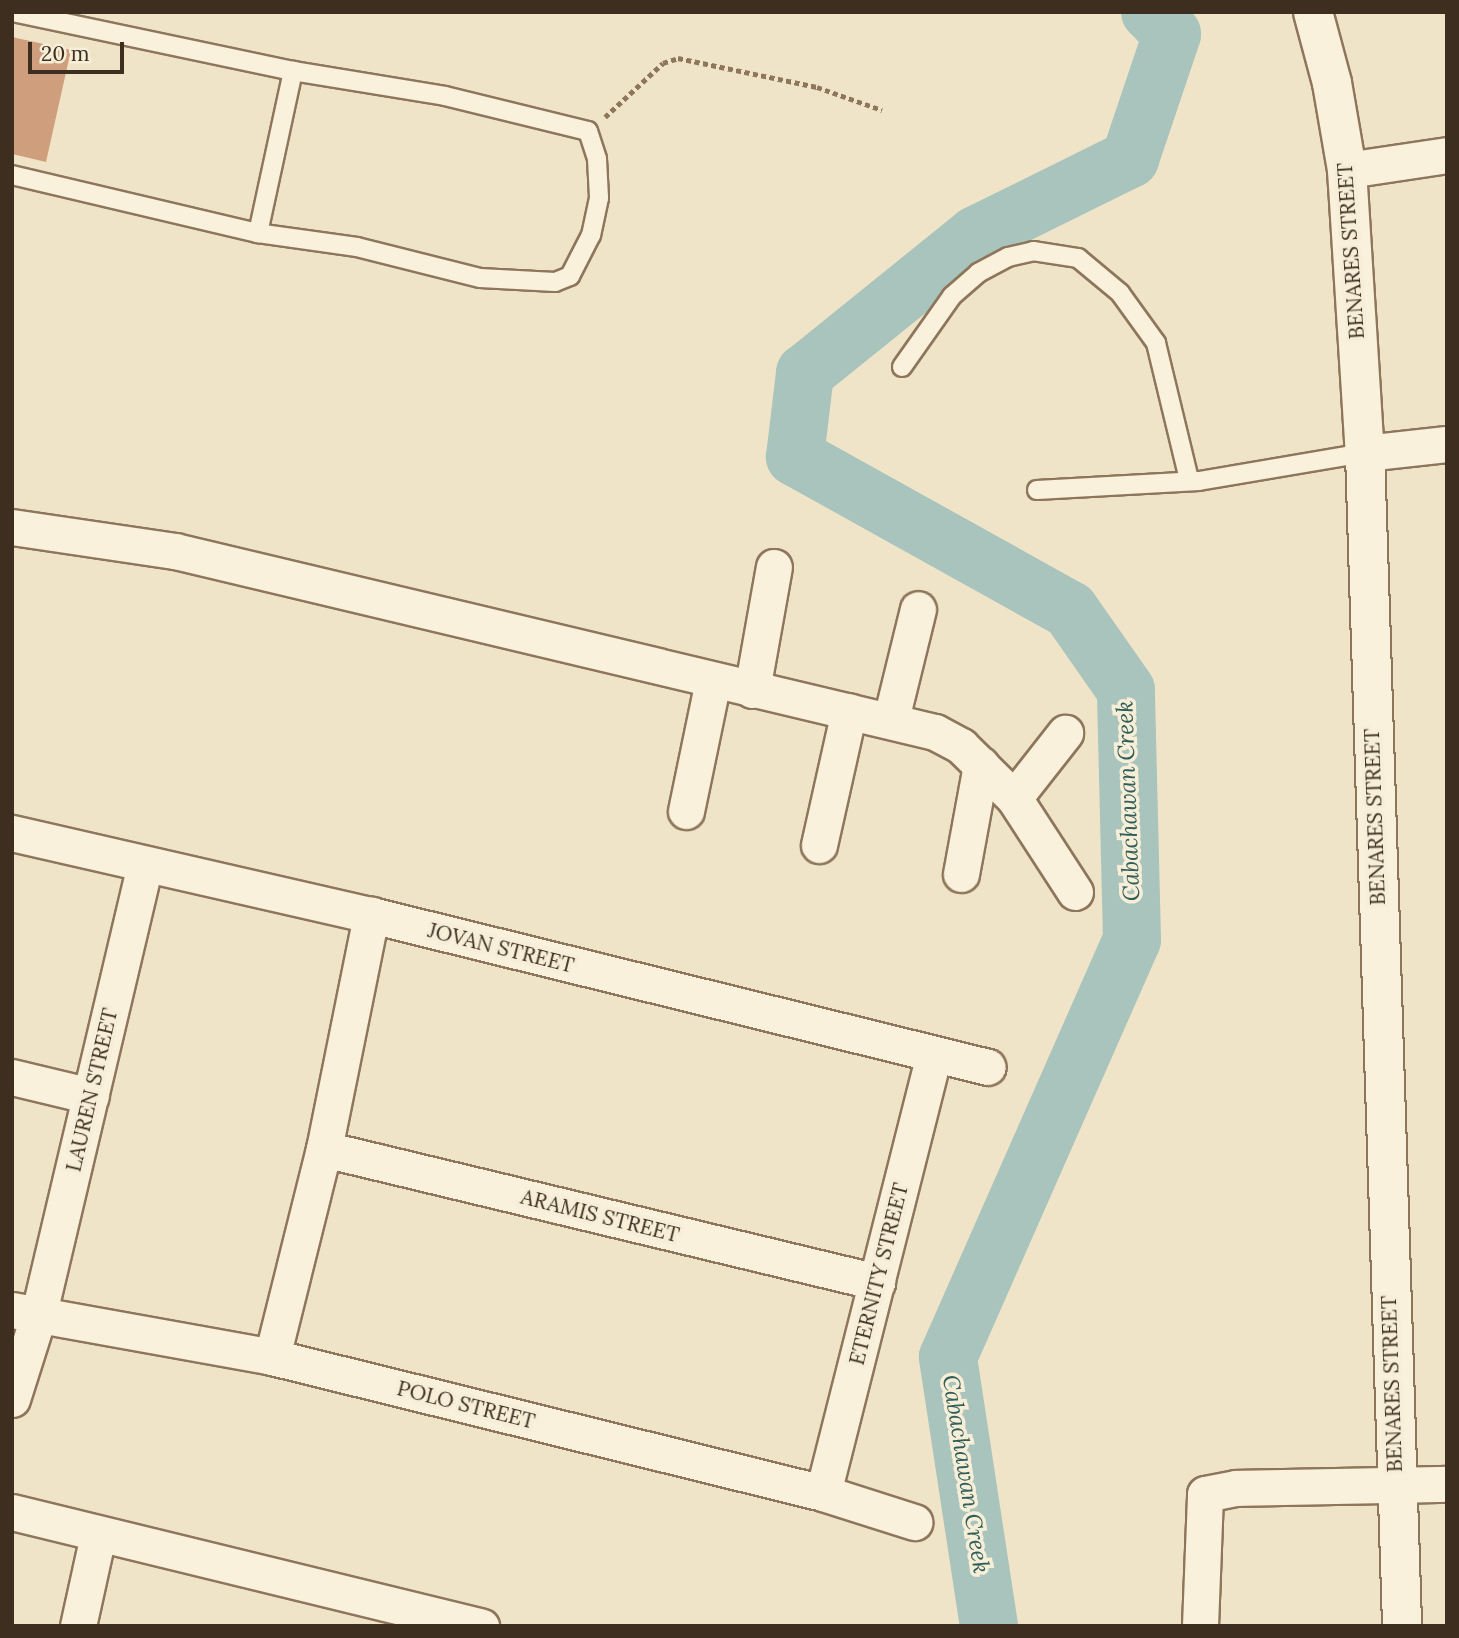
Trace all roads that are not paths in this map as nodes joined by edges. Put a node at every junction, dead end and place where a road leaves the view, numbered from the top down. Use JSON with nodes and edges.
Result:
{"nodes":[{"id":1,"x":13,"y":12,"type":"edge"},
{"id":2,"x":1313,"y":12,"type":"edge"},
{"id":3,"x":293,"y":71,"type":"junction"},
{"id":4,"x":1447,"y":155,"type":"edge"},
{"id":5,"x":1347,"y":170,"type":"junction"},
{"id":6,"x":12,"y":175,"type":"edge"},
{"id":7,"x":258,"y":233,"type":"junction"},
{"id":8,"x":902,"y":367,"type":"dead end"},
{"id":9,"x":1447,"y":444,"type":"edge"},
{"id":10,"x":1366,"y":453,"type":"junction"},
{"id":11,"x":1189,"y":480,"type":"junction"},
{"id":12,"x":1037,"y":490,"type":"dead end"},
{"id":13,"x":12,"y":527,"type":"edge"},
{"id":14,"x":774,"y":566,"type":"dead end"},
{"id":15,"x":918,"y":609,"type":"dead end"},
{"id":16,"x":713,"y":681,"type":"junction"},
{"id":17,"x":752,"y":690,"type":"junction"},
{"id":18,"x":849,"y":712,"type":"junction"},
{"id":19,"x":891,"y":719,"type":"junction"},
{"id":20,"x":1065,"y":733,"type":"dead end"},
{"id":21,"x":981,"y":765,"type":"junction"},
{"id":22,"x":1014,"y":798,"type":"junction"},
{"id":23,"x":686,"y":811,"type":"dead end"},
{"id":24,"x":12,"y":833,"type":"edge"},
{"id":25,"x":818,"y":845,"type":"dead end"},
{"id":26,"x":145,"y":864,"type":"junction"},
{"id":27,"x":961,"y":874,"type":"dead end"},
{"id":28,"x":1075,"y":892,"type":"dead end"},
{"id":29,"x":371,"y":915,"type":"junction"},
{"id":30,"x":933,"y":1055,"type":"junction"},
{"id":31,"x":988,"y":1067,"type":"dead end"},
{"id":32,"x":12,"y":1077,"type":"edge"},
{"id":33,"x":91,"y":1096,"type":"junction"},
{"id":34,"x":324,"y":1149,"type":"junction"},
{"id":35,"x":877,"y":1282,"type":"junction"},
{"id":36,"x":25,"y":1313,"type":"edge"},
{"id":37,"x":272,"y":1357,"type":"junction"},
{"id":38,"x":12,"y":1399,"type":"edge"},
{"id":39,"x":1447,"y":1484,"type":"edge"},
{"id":40,"x":1395,"y":1485,"type":"junction"},
{"id":41,"x":823,"y":1493,"type":"junction"},
{"id":42,"x":12,"y":1512,"type":"edge"},
{"id":43,"x":914,"y":1522,"type":"dead end"},
{"id":44,"x":98,"y":1535,"type":"junction"},
{"id":45,"x":386,"y":1615,"type":"edge"},
{"id":46,"x":78,"y":1626,"type":"edge"},
{"id":47,"x":481,"y":1626,"type":"edge"},
{"id":48,"x":1200,"y":1626,"type":"edge"},
{"id":49,"x":1402,"y":1626,"type":"edge"}],
"edges":[{"from":1,"to":3,"type":"lane"},
{"from":2,"to":5,"type":"street","name":"BENARES STREET"},
{"from":3,"to":7,"type":"lane"},
{"from":3,"to":7,"type":"lane"},
{"from":4,"to":5,"type":"street"},
{"from":5,"to":10,"type":"street","name":"BENARES STREET"},
{"from":6,"to":7,"type":"lane"},
{"from":8,"to":11,"type":"lane"},
{"from":9,"to":10,"type":"street"},
{"from":10,"to":11,"type":"lane"},
{"from":10,"to":40,"type":"street","name":"BENARES STREET"},
{"from":11,"to":12,"type":"lane"},
{"from":13,"to":16,"type":"street"},
{"from":14,"to":17,"type":"street"},
{"from":15,"to":19,"type":"street"},
{"from":16,"to":17,"type":"street"},
{"from":16,"to":23,"type":"street"},
{"from":17,"to":18,"type":"street"},
{"from":18,"to":19,"type":"street"},
{"from":18,"to":25,"type":"street"},
{"from":19,"to":21,"type":"street"},
{"from":20,"to":22,"type":"street"},
{"from":21,"to":22,"type":"street"},
{"from":21,"to":27,"type":"street"},
{"from":22,"to":28,"type":"street"},
{"from":24,"to":26,"type":"street","name":"JOVAN STREET"},
{"from":26,"to":29,"type":"street","name":"JOVAN STREET"},
{"from":26,"to":33,"type":"street","name":"LAUREN STREET"},
{"from":29,"to":30,"type":"street","name":"JOVAN STREET"},
{"from":29,"to":34,"type":"street"},
{"from":30,"to":31,"type":"street","name":"JOVAN STREET"},
{"from":30,"to":35,"type":"street","name":"ETERNITY STREET"},
{"from":32,"to":33,"type":"street"},
{"from":33,"to":36,"type":"street","name":"LAUREN STREET"},
{"from":34,"to":35,"type":"street","name":"ARAMIS STREET"},
{"from":34,"to":37,"type":"street"},
{"from":35,"to":41,"type":"street","name":"ETERNITY STREET"},
{"from":36,"to":37,"type":"street","name":"POLO STREET"},
{"from":36,"to":38,"type":"street","name":"LAUREN STREET"},
{"from":37,"to":41,"type":"street","name":"POLO STREET"},
{"from":39,"to":40,"type":"street"},
{"from":40,"to":48,"type":"street"},
{"from":40,"to":49,"type":"street","name":"BENARES STREET"},
{"from":41,"to":43,"type":"street","name":"POLO STREET"},
{"from":42,"to":44,"type":"street"},
{"from":44,"to":45,"type":"street"},
{"from":44,"to":46,"type":"street"},
{"from":45,"to":47,"type":"street"}]}
